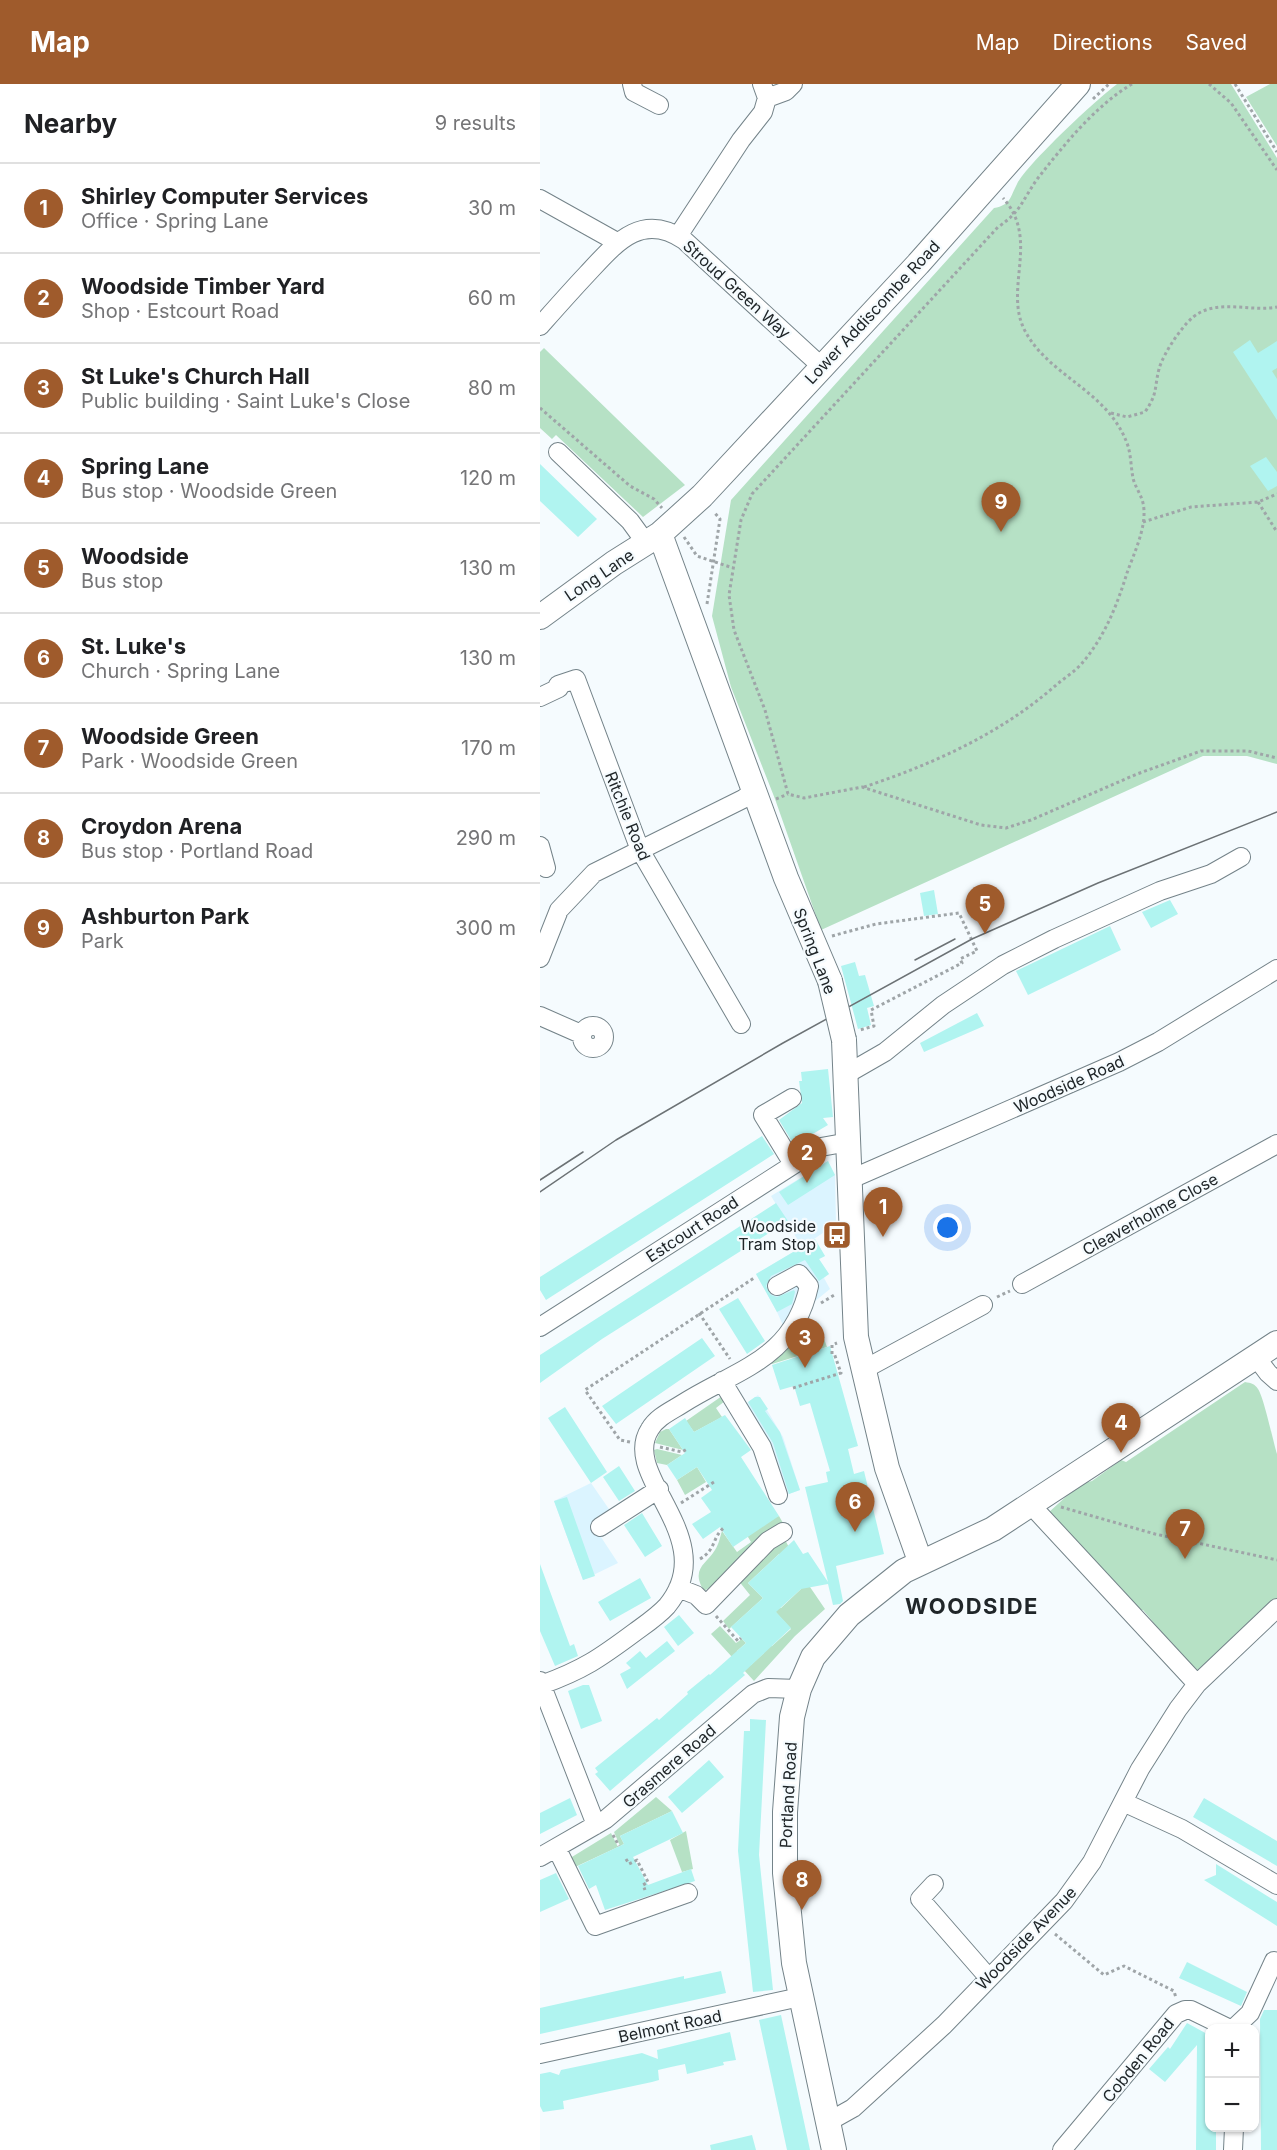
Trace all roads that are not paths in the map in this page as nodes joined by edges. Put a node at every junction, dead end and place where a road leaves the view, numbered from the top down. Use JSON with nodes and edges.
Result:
{"nodes":[{"id":1,"x":632,"y":84,"type":"edge"},
{"id":2,"x":793,"y":84,"type":"edge"},
{"id":3,"x":1078,"y":84,"type":"edge"},
{"id":4,"x":764,"y":91,"type":"edge"},
{"id":5,"x":659,"y":105,"type":"dead end"},
{"id":6,"x":540,"y":199,"type":"edge"},
{"id":7,"x":678,"y":237,"type":"junction"},
{"id":8,"x":617,"y":242,"type":"junction"},
{"id":9,"x":540,"y":326,"type":"edge"},
{"id":10,"x":822,"y":366,"type":"junction"},
{"id":11,"x":558,"y":452,"type":"dead end"},
{"id":12,"x":662,"y":537,"type":"junction"},
{"id":13,"x":540,"y":617,"type":"edge"},
{"id":14,"x":540,"y":697,"type":"edge"},
{"id":15,"x":755,"y":791,"type":"junction"},
{"id":16,"x":540,"y":846,"type":"edge"},
{"id":17,"x":640,"y":850,"type":"junction"},
{"id":18,"x":1241,"y":857,"type":"dead end"},
{"id":19,"x":546,"y":868,"type":"dead end"},
{"id":20,"x":540,"y":958,"type":"edge"},
{"id":21,"x":1277,"y":969,"type":"edge"},
{"id":22,"x":540,"y":1016,"type":"edge"},
{"id":23,"x":741,"y":1024,"type":"dead end"},
{"id":24,"x":581,"y":1034,"type":"dead end"},
{"id":25,"x":845,"y":1075,"type":"junction"},
{"id":26,"x":792,"y":1098,"type":"dead end"},
{"id":27,"x":849,"y":1142,"type":"junction"},
{"id":28,"x":1277,"y":1144,"type":"edge"},
{"id":29,"x":793,"y":1164,"type":"junction"},
{"id":30,"x":850,"y":1179,"type":"junction"},
{"id":31,"x":1022,"y":1284,"type":"road end"},
{"id":32,"x":777,"y":1286,"type":"dead end"},
{"id":33,"x":983,"y":1305,"type":"road end"},
{"id":34,"x":540,"y":1327,"type":"edge"},
{"id":35,"x":1277,"y":1343,"type":"edge"},
{"id":36,"x":1256,"y":1357,"type":"junction"},
{"id":37,"x":863,"y":1370,"type":"junction"},
{"id":38,"x":1277,"y":1380,"type":"edge"},
{"id":39,"x":722,"y":1381,"type":"junction"},
{"id":40,"x":658,"y":1489,"type":"junction"},
{"id":41,"x":778,"y":1495,"type":"dead end"},
{"id":42,"x":1034,"y":1509,"type":"junction"},
{"id":43,"x":600,"y":1527,"type":"dead end"},
{"id":44,"x":783,"y":1532,"type":"dead end"},
{"id":45,"x":920,"y":1561,"type":"junction"},
{"id":46,"x":678,"y":1588,"type":"junction"},
{"id":47,"x":1277,"y":1608,"type":"edge"},
{"id":48,"x":541,"y":1683,"type":"edge"},
{"id":49,"x":1197,"y":1684,"type":"junction"},
{"id":50,"x":799,"y":1689,"type":"junction"},
{"id":51,"x":1123,"y":1802,"type":"junction"},
{"id":52,"x":597,"y":1825,"type":"junction"},
{"id":53,"x":557,"y":1849,"type":"junction"},
{"id":54,"x":540,"y":1857,"type":"edge"},
{"id":55,"x":934,"y":1884,"type":"dead end"},
{"id":56,"x":1277,"y":1885,"type":"edge"},
{"id":57,"x":688,"y":1893,"type":"dead end"},
{"id":58,"x":1275,"y":1961,"type":"dead end"},
{"id":59,"x":988,"y":1977,"type":"junction"},
{"id":60,"x":800,"y":1997,"type":"junction"},
{"id":61,"x":1220,"y":2024,"type":"edge"},
{"id":62,"x":1238,"y":2024,"type":"edge"},
{"id":63,"x":540,"y":2054,"type":"edge"},
{"id":64,"x":828,"y":2122,"type":"junction"},
{"id":65,"x":1234,"y":2132,"type":"edge"},
{"id":66,"x":834,"y":2150,"type":"edge"},
{"id":67,"x":1062,"y":2150,"type":"edge"},
{"id":68,"x":1233,"y":2150,"type":"edge"}],
"edges":[{"from":1,"to":5,"type":"street"},
{"from":2,"to":4,"type":"street"},
{"from":3,"to":10,"type":"main road","name":"Lower Addiscombe Road"},
{"from":4,"to":7,"type":"street"},
{"from":6,"to":8,"type":"street"},
{"from":7,"to":8,"type":"street","name":"Stroud Green Way"},
{"from":7,"to":10,"type":"street","name":"Stroud Green Way"},
{"from":8,"to":9,"type":"street","name":"Stroud Green Way"},
{"from":10,"to":12,"type":"main road","name":"Lower Addiscombe Road"},
{"from":11,"to":12,"type":"street"},
{"from":12,"to":13,"type":"main road","name":"Long Lane"},
{"from":12,"to":15,"type":"main road","name":"Spring Lane"},
{"from":14,"to":17,"type":"street","name":"Ritchie Road"},
{"from":15,"to":17,"type":"street"},
{"from":15,"to":25,"type":"main road","name":"Spring Lane","bridge":true},
{"from":16,"to":19,"type":"street"},
{"from":17,"to":20,"type":"street"},
{"from":17,"to":23,"type":"street","name":"Ritchie Road"},
{"from":18,"to":25,"type":"street"},
{"from":21,"to":30,"type":"street","name":"Woodside Road"},
{"from":22,"to":24,"type":"street"},
{"from":25,"to":27,"type":"main road","name":"Spring Lane"},
{"from":26,"to":29,"type":"street"},
{"from":27,"to":29,"type":"street","name":"Estcourt Road"},
{"from":27,"to":30,"type":"main road","name":"Spring Lane"},
{"from":28,"to":31,"type":"street","name":"Cleaverholme Close"},
{"from":29,"to":34,"type":"street","name":"Estcourt Road"},
{"from":30,"to":37,"type":"main road","name":"Spring Lane"},
{"from":32,"to":39,"type":"street"},
{"from":33,"to":37,"type":"street"},
{"from":35,"to":36,"type":"main road","name":"Portland Road"},
{"from":36,"to":38,"type":"street"},
{"from":36,"to":42,"type":"main road","name":"Portland Road"},
{"from":37,"to":45,"type":"main road","name":"Spring Lane"},
{"from":39,"to":40,"type":"street"},
{"from":39,"to":41,"type":"street"},
{"from":40,"to":43,"type":"street"},
{"from":40,"to":46,"type":"street"},
{"from":42,"to":45,"type":"main road","name":"Portland Road"},
{"from":42,"to":49,"type":"street"},
{"from":44,"to":46,"type":"street"},
{"from":45,"to":50,"type":"main road","name":"Portland Road"},
{"from":46,"to":48,"type":"street"},
{"from":47,"to":49,"type":"street","name":"Woodside Avenue"},
{"from":48,"to":52,"type":"street"},
{"from":49,"to":51,"type":"street","name":"Woodside Avenue"},
{"from":50,"to":52,"type":"street","name":"Grasmere Road"},
{"from":50,"to":60,"type":"main road","name":"Portland Road"},
{"from":51,"to":56,"type":"street"},
{"from":51,"to":59,"type":"street","name":"Woodside Avenue"},
{"from":52,"to":53,"type":"street","name":"Grasmere Road"},
{"from":53,"to":54,"type":"street","name":"Grasmere Road"},
{"from":53,"to":57,"type":"street"},
{"from":55,"to":59,"type":"street"},
{"from":58,"to":62,"type":"street"},
{"from":59,"to":64,"type":"street","name":"Woodside Avenue"},
{"from":60,"to":63,"type":"street","name":"Belmont Road"},
{"from":60,"to":64,"type":"main road","name":"Portland Road"},
{"from":61,"to":67,"type":"street","name":"Cobden Road"},
{"from":64,"to":66,"type":"main road","name":"Portland Road"},
{"from":65,"to":68,"type":"street"}]}
